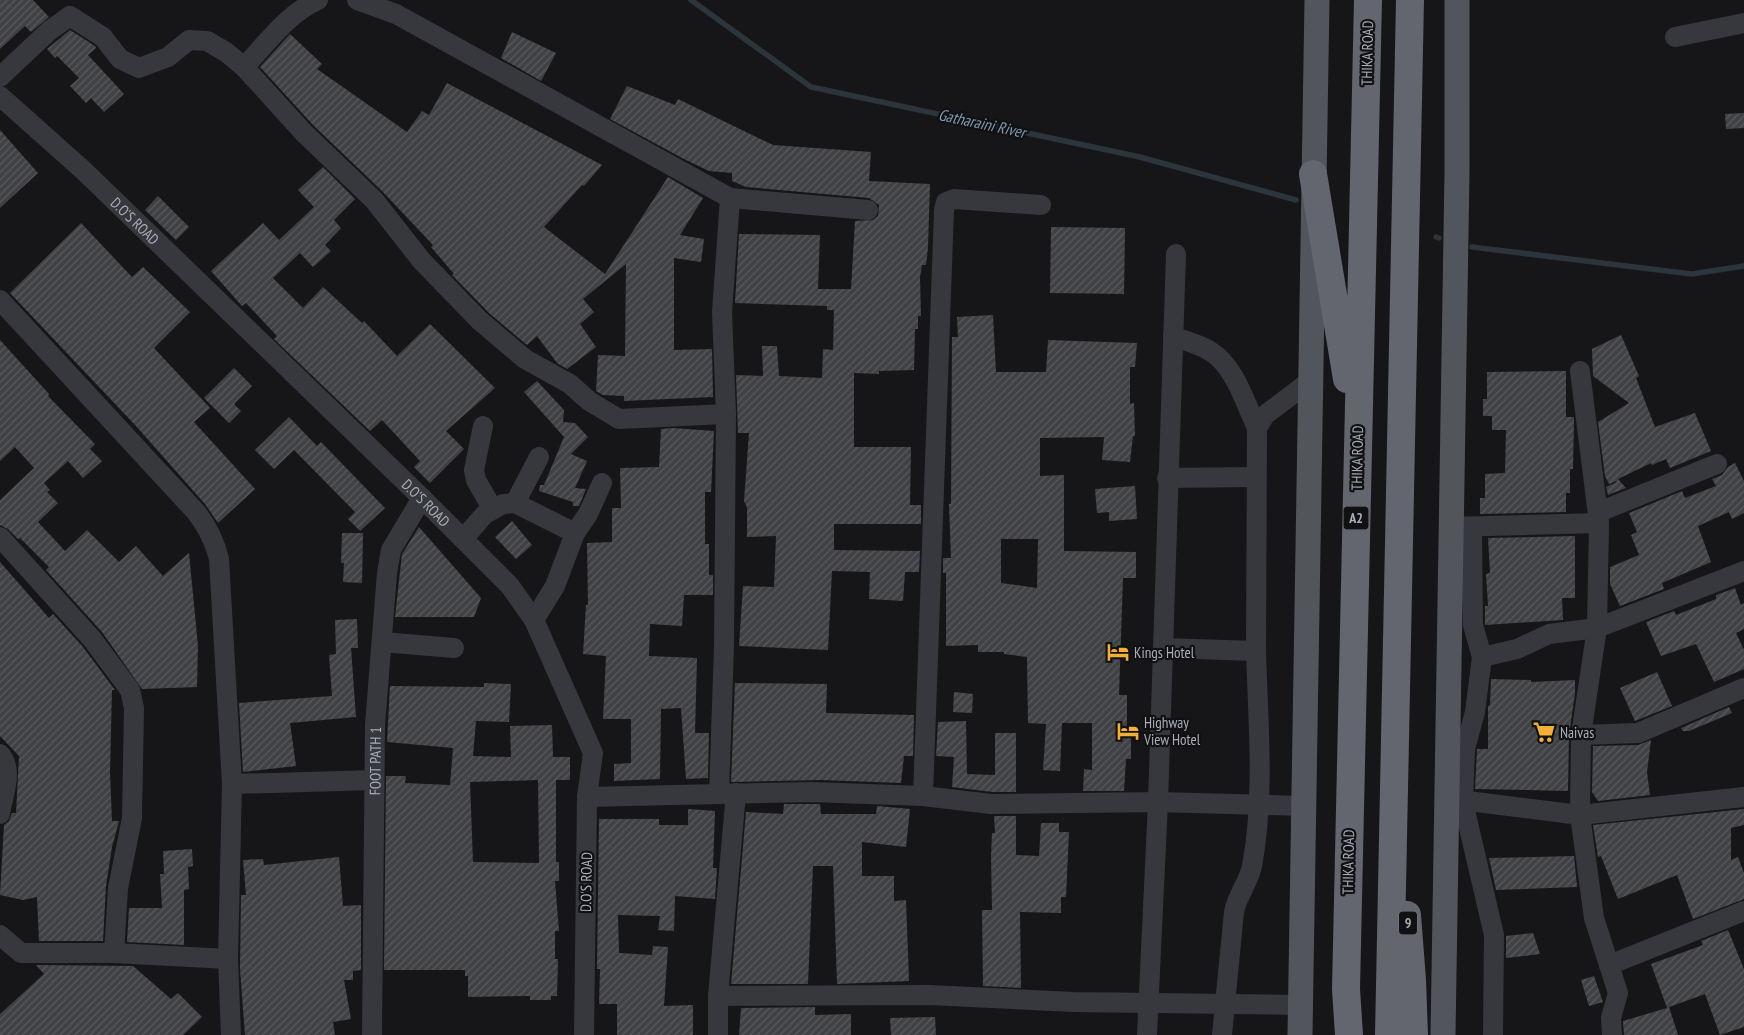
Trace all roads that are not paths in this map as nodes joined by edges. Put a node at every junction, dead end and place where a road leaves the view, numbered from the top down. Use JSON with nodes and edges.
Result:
{"nodes":[{"id":1,"x":318,"y":0,"type":"edge"},
{"id":2,"x":357,"y":0,"type":"edge"},
{"id":3,"x":1317,"y":0,"type":"edge"},
{"id":4,"x":1368,"y":0,"type":"edge"},
{"id":5,"x":1410,"y":0,"type":"edge"},
{"id":6,"x":1457,"y":0,"type":"edge"},
{"id":7,"x":1744,"y":23,"type":"edge"},
{"id":8,"x":1675,"y":37,"type":"dead end"},
{"id":9,"x":244,"y":67,"type":"junction"},
{"id":10,"x":0,"y":77,"type":"edge"},
{"id":11,"x":0,"y":96,"type":"edge"},
{"id":12,"x":1313,"y":174,"type":"junction"},
{"id":13,"x":730,"y":198,"type":"junction"},
{"id":14,"x":1042,"y":205,"type":"dead end"},
{"id":15,"x":868,"y":210,"type":"dead end"},
{"id":16,"x":1176,"y":254,"type":"dead end"},
{"id":17,"x":0,"y":300,"type":"edge"},
{"id":18,"x":1173,"y":336,"type":"junction"},
{"id":19,"x":1580,"y":371,"type":"dead end"},
{"id":20,"x":1310,"y":381,"type":"junction"},
{"id":21,"x":726,"y":414,"type":"junction"},
{"id":22,"x":483,"y":426,"type":"dead end"},
{"id":23,"x":1257,"y":428,"type":"junction"},
{"id":24,"x":1357,"y":442,"type":"junction"},
{"id":25,"x":539,"y":456,"type":"dead end"},
{"id":26,"x":1718,"y":464,"type":"dead end"},
{"id":27,"x":1256,"y":477,"type":"junction"},
{"id":28,"x":1167,"y":478,"type":"junction"},
{"id":29,"x":602,"y":483,"type":"dead end"},
{"id":30,"x":422,"y":498,"type":"junction"},
{"id":31,"x":515,"y":503,"type":"junction"},
{"id":32,"x":492,"y":508,"type":"junction"},
{"id":33,"x":1599,"y":518,"type":"junction"},
{"id":34,"x":1461,"y":527,"type":"junction"},
{"id":35,"x":575,"y":533,"type":"junction"},
{"id":36,"x":0,"y":537,"type":"edge"},
{"id":37,"x":463,"y":539,"type":"junction"},
{"id":38,"x":1744,"y":571,"type":"edge"},
{"id":39,"x":534,"y":620,"type":"junction"},
{"id":40,"x":1597,"y":628,"type":"junction"},
{"id":41,"x":382,"y":642,"type":"junction"},
{"id":42,"x":454,"y":648,"type":"dead end"},
{"id":43,"x":1163,"y":648,"type":"junction"},
{"id":44,"x":1256,"y":651,"type":"junction"},
{"id":45,"x":1482,"y":657,"type":"junction"},
{"id":46,"x":1744,"y":688,"type":"edge"},
{"id":47,"x":1581,"y":735,"type":"junction"},
{"id":48,"x":0,"y":754,"type":"edge"},
{"id":49,"x":374,"y":780,"type":"junction"},
{"id":50,"x":232,"y":784,"type":"junction"},
{"id":51,"x":728,"y":794,"type":"junction"},
{"id":52,"x":923,"y":796,"type":"junction"},
{"id":53,"x":586,"y":797,"type":"junction"},
{"id":54,"x":1744,"y":797,"type":"edge"},
{"id":55,"x":1454,"y":799,"type":"junction"},
{"id":56,"x":1158,"y":802,"type":"junction"},
{"id":57,"x":1260,"y":805,"type":"junction"},
{"id":58,"x":1304,"y":806,"type":"junction"},
{"id":59,"x":1394,"y":812,"type":"junction"},
{"id":60,"x":0,"y":814,"type":"edge"},
{"id":61,"x":1580,"y":815,"type":"junction"},
{"id":62,"x":1744,"y":911,"type":"edge"},
{"id":63,"x":0,"y":935,"type":"edge"},
{"id":64,"x":114,"y":953,"type":"junction"},
{"id":65,"x":228,"y":959,"type":"junction"},
{"id":66,"x":1609,"y":965,"type":"junction"},
{"id":67,"x":1346,"y":989,"type":"junction"},
{"id":68,"x":718,"y":996,"type":"junction"},
{"id":69,"x":1148,"y":1003,"type":"junction"},
{"id":70,"x":1225,"y":1004,"type":"junction"},
{"id":71,"x":1300,"y":1005,"type":"junction"},
{"id":72,"x":231,"y":1035,"type":"edge"},
{"id":73,"x":372,"y":1035,"type":"edge"},
{"id":74,"x":584,"y":1035,"type":"edge"},
{"id":75,"x":718,"y":1035,"type":"edge"},
{"id":76,"x":1147,"y":1035,"type":"edge"},
{"id":77,"x":1222,"y":1035,"type":"edge"},
{"id":78,"x":1300,"y":1035,"type":"edge"},
{"id":79,"x":1331,"y":1035,"type":"edge"},
{"id":80,"x":1349,"y":1035,"type":"edge"},
{"id":81,"x":1389,"y":1035,"type":"edge"},
{"id":82,"x":1414,"y":1035,"type":"edge"},
{"id":83,"x":1443,"y":1035,"type":"edge"},
{"id":84,"x":1493,"y":1035,"type":"edge"},
{"id":85,"x":1612,"y":1035,"type":"edge"}],
"edges":[{"from":1,"to":9,"type":"street"},
{"from":2,"to":13,"type":"street"},
{"from":3,"to":12,"type":"main road"},
{"from":4,"to":24,"type":"highway","name":"THIKA ROAD","number":"A2"},
{"from":5,"to":59,"type":"highway"},
{"from":6,"to":34,"type":"main road"},
{"from":7,"to":8,"type":"street"},
{"from":9,"to":10,"type":"street"},
{"from":9,"to":21,"type":"street"},
{"from":11,"to":30,"type":"street","name":"D.O'S ROAD"},
{"from":12,"to":20,"type":"main road"},
{"from":12,"to":24,"type":"highway"},
{"from":13,"to":15,"type":"street"},
{"from":13,"to":21,"type":"street"},
{"from":14,"to":52,"type":"street"},
{"from":16,"to":18,"type":"street"},
{"from":17,"to":50,"type":"street"},
{"from":18,"to":23,"type":"street"},
{"from":18,"to":28,"type":"street"},
{"from":19,"to":33,"type":"street"},
{"from":20,"to":23,"type":"street"},
{"from":20,"to":58,"type":"main road"},
{"from":21,"to":51,"type":"street"},
{"from":22,"to":32,"type":"street"},
{"from":23,"to":27,"type":"street"},
{"from":24,"to":67,"type":"highway","name":"THIKA ROAD","number":"A2"},
{"from":25,"to":31,"type":"street"},
{"from":26,"to":33,"type":"street"},
{"from":27,"to":28,"type":"street"},
{"from":27,"to":44,"type":"street"},
{"from":28,"to":43,"type":"street"},
{"from":29,"to":35,"type":"street"},
{"from":30,"to":37,"type":"street","name":"D.O'S ROAD"},
{"from":30,"to":41,"type":"street","name":"FOOT PATH 1"},
{"from":31,"to":32,"type":"street"},
{"from":31,"to":35,"type":"street"},
{"from":32,"to":37,"type":"street"},
{"from":33,"to":34,"type":"street"},
{"from":33,"to":40,"type":"street"},
{"from":34,"to":45,"type":"street"},
{"from":34,"to":55,"type":"main road"},
{"from":35,"to":39,"type":"street"},
{"from":36,"to":64,"type":"street"},
{"from":37,"to":39,"type":"street","name":"D.O'S ROAD"},
{"from":38,"to":40,"type":"street"},
{"from":39,"to":53,"type":"street","name":"D.O'S ROAD"},
{"from":40,"to":45,"type":"street"},
{"from":40,"to":47,"type":"street"},
{"from":41,"to":42,"type":"street"},
{"from":41,"to":49,"type":"street","name":"FOOT PATH 1"},
{"from":43,"to":44,"type":"street"},
{"from":43,"to":56,"type":"street"},
{"from":44,"to":57,"type":"street"},
{"from":45,"to":55,"type":"street"},
{"from":46,"to":47,"type":"street"},
{"from":47,"to":61,"type":"street"},
{"from":48,"to":60,"type":"street"},
{"from":49,"to":50,"type":"street"},
{"from":49,"to":73,"type":"street","name":"FOOT PATH 1"},
{"from":50,"to":65,"type":"street"},
{"from":51,"to":52,"type":"street"},
{"from":51,"to":53,"type":"street"},
{"from":51,"to":68,"type":"street"},
{"from":52,"to":56,"type":"street"},
{"from":53,"to":74,"type":"street","name":"D.O'S ROAD"},
{"from":54,"to":61,"type":"street"},
{"from":55,"to":61,"type":"street"},
{"from":55,"to":83,"type":"main road"},
{"from":55,"to":84,"type":"street"},
{"from":56,"to":57,"type":"street"},
{"from":56,"to":69,"type":"street"},
{"from":57,"to":58,"type":"street"},
{"from":57,"to":70,"type":"street"},
{"from":58,"to":71,"type":"main road"},
{"from":59,"to":81,"type":"highway"},
{"from":59,"to":82,"type":"highway","number":"9"},
{"from":61,"to":66,"type":"street"},
{"from":62,"to":66,"type":"street"},
{"from":63,"to":64,"type":"street"},
{"from":64,"to":65,"type":"street"},
{"from":65,"to":72,"type":"street"},
{"from":66,"to":85,"type":"street"},
{"from":67,"to":79,"type":"highway"},
{"from":67,"to":80,"type":"highway","name":"THIKA ROAD","number":"A2"},
{"from":68,"to":69,"type":"street"},
{"from":68,"to":75,"type":"street"},
{"from":69,"to":70,"type":"street"},
{"from":69,"to":76,"type":"street"},
{"from":70,"to":71,"type":"street"},
{"from":70,"to":77,"type":"street"},
{"from":71,"to":78,"type":"main road"}]}
